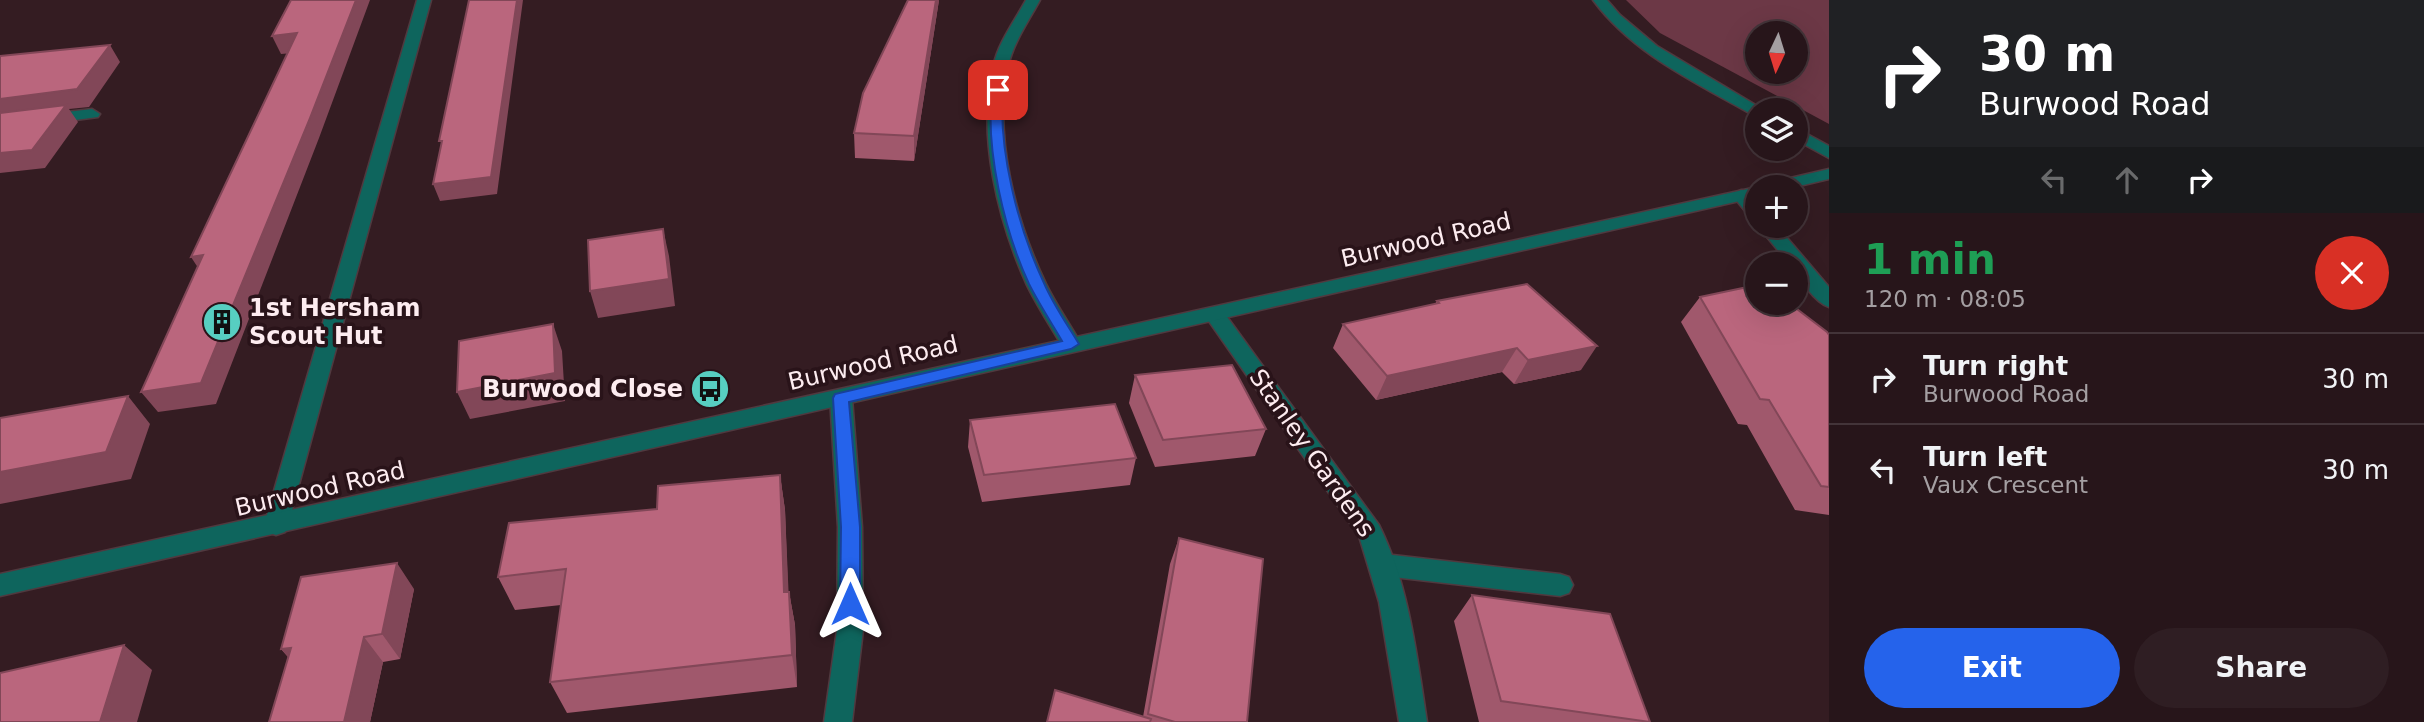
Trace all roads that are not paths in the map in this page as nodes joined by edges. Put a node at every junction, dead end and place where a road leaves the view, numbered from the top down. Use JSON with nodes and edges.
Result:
{"nodes":[{"id":1,"x":424,"y":0,"type":"edge"},
{"id":2,"x":1033,"y":0,"type":"edge"},
{"id":3,"x":1600,"y":0,"type":"edge"},
{"id":4,"x":1745,"y":104,"type":"edge"},
{"id":5,"x":92,"y":114,"type":"dead end"},
{"id":6,"x":0,"y":125,"type":"edge"},
{"id":7,"x":1808,"y":140,"type":"edge"},
{"id":8,"x":1829,"y":153,"type":"edge"},
{"id":9,"x":1829,"y":174,"type":"edge"},
{"id":10,"x":1808,"y":179,"type":"edge"},
{"id":11,"x":1745,"y":195,"type":"edge"},
{"id":12,"x":1777,"y":238,"type":"edge"},
{"id":13,"x":1829,"y":300,"type":"edge"},
{"id":14,"x":1215,"y":315,"type":"junction"},
{"id":15,"x":1071,"y":344,"type":"junction"},
{"id":16,"x":841,"y":398,"type":"junction"},
{"id":17,"x":276,"y":526,"type":"junction"},
{"id":18,"x":1384,"y":565,"type":"junction"},
{"id":19,"x":0,"y":585,"type":"edge"},
{"id":20,"x":1560,"y":585,"type":"dead end"},
{"id":21,"x":838,"y":722,"type":"edge"},
{"id":22,"x":1413,"y":722,"type":"edge"}],
"edges":[{"from":1,"to":17,"type":"street"},
{"from":2,"to":15,"type":"street"},
{"from":3,"to":4,"type":"street"},
{"from":5,"to":6,"type":"street"},
{"from":7,"to":8,"type":"street"},
{"from":9,"to":10,"type":"street"},
{"from":11,"to":14,"type":"street","name":"Burwood Road"},
{"from":12,"to":13,"type":"street"},
{"from":14,"to":15,"type":"street","name":"Burwood Road"},
{"from":14,"to":18,"type":"street","name":"Stanley Gardens"},
{"from":15,"to":16,"type":"street","name":"Burwood Road"},
{"from":16,"to":17,"type":"street","name":"Burwood Road"},
{"from":16,"to":21,"type":"street"},
{"from":17,"to":19,"type":"street","name":"Burwood Road"},
{"from":18,"to":20,"type":"street"},
{"from":18,"to":22,"type":"street","name":"Stanley Gardens"}]}
